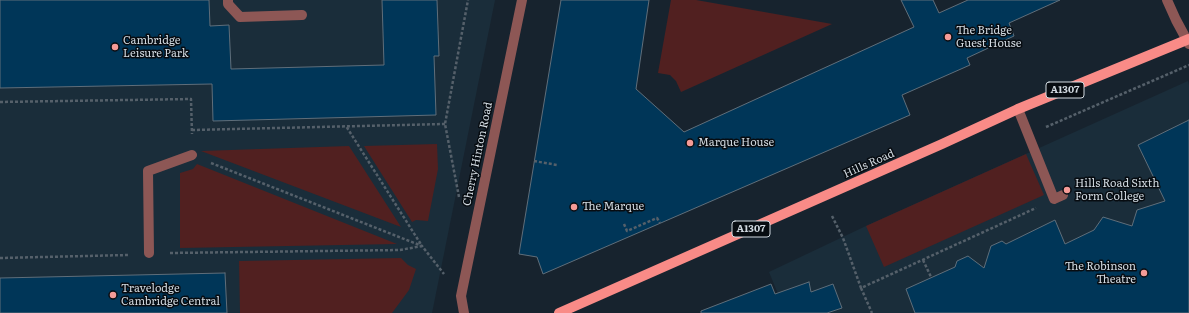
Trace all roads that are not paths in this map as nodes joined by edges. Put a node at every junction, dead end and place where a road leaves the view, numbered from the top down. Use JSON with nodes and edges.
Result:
{"nodes":[{"id":1,"x":228,"y":0,"type":"edge"},
{"id":2,"x":522,"y":0,"type":"edge"},
{"id":3,"x":1168,"y":0,"type":"edge"},
{"id":4,"x":302,"y":14,"type":"dead end"},
{"id":5,"x":1188,"y":41,"type":"edge"},
{"id":6,"x":1018,"y":109,"type":"junction"},
{"id":7,"x":192,"y":155,"type":"dead end"},
{"id":8,"x":1059,"y":197,"type":"road end"},
{"id":9,"x":149,"y":253,"type":"road end"},
{"id":10,"x":464,"y":313,"type":"edge"},
{"id":11,"x":559,"y":313,"type":"edge"}],
"edges":[{"from":1,"to":4,"type":"street"},
{"from":2,"to":10,"type":"street","name":"Cherry Hinton Road"},
{"from":3,"to":5,"type":"street"},
{"from":5,"to":6,"type":"main road","name":"Hills Road","number":"A1307"},
{"from":6,"to":8,"type":"street"},
{"from":6,"to":11,"type":"main road","name":"Hills Road","number":"A1307"},
{"from":7,"to":9,"type":"street"}]}
